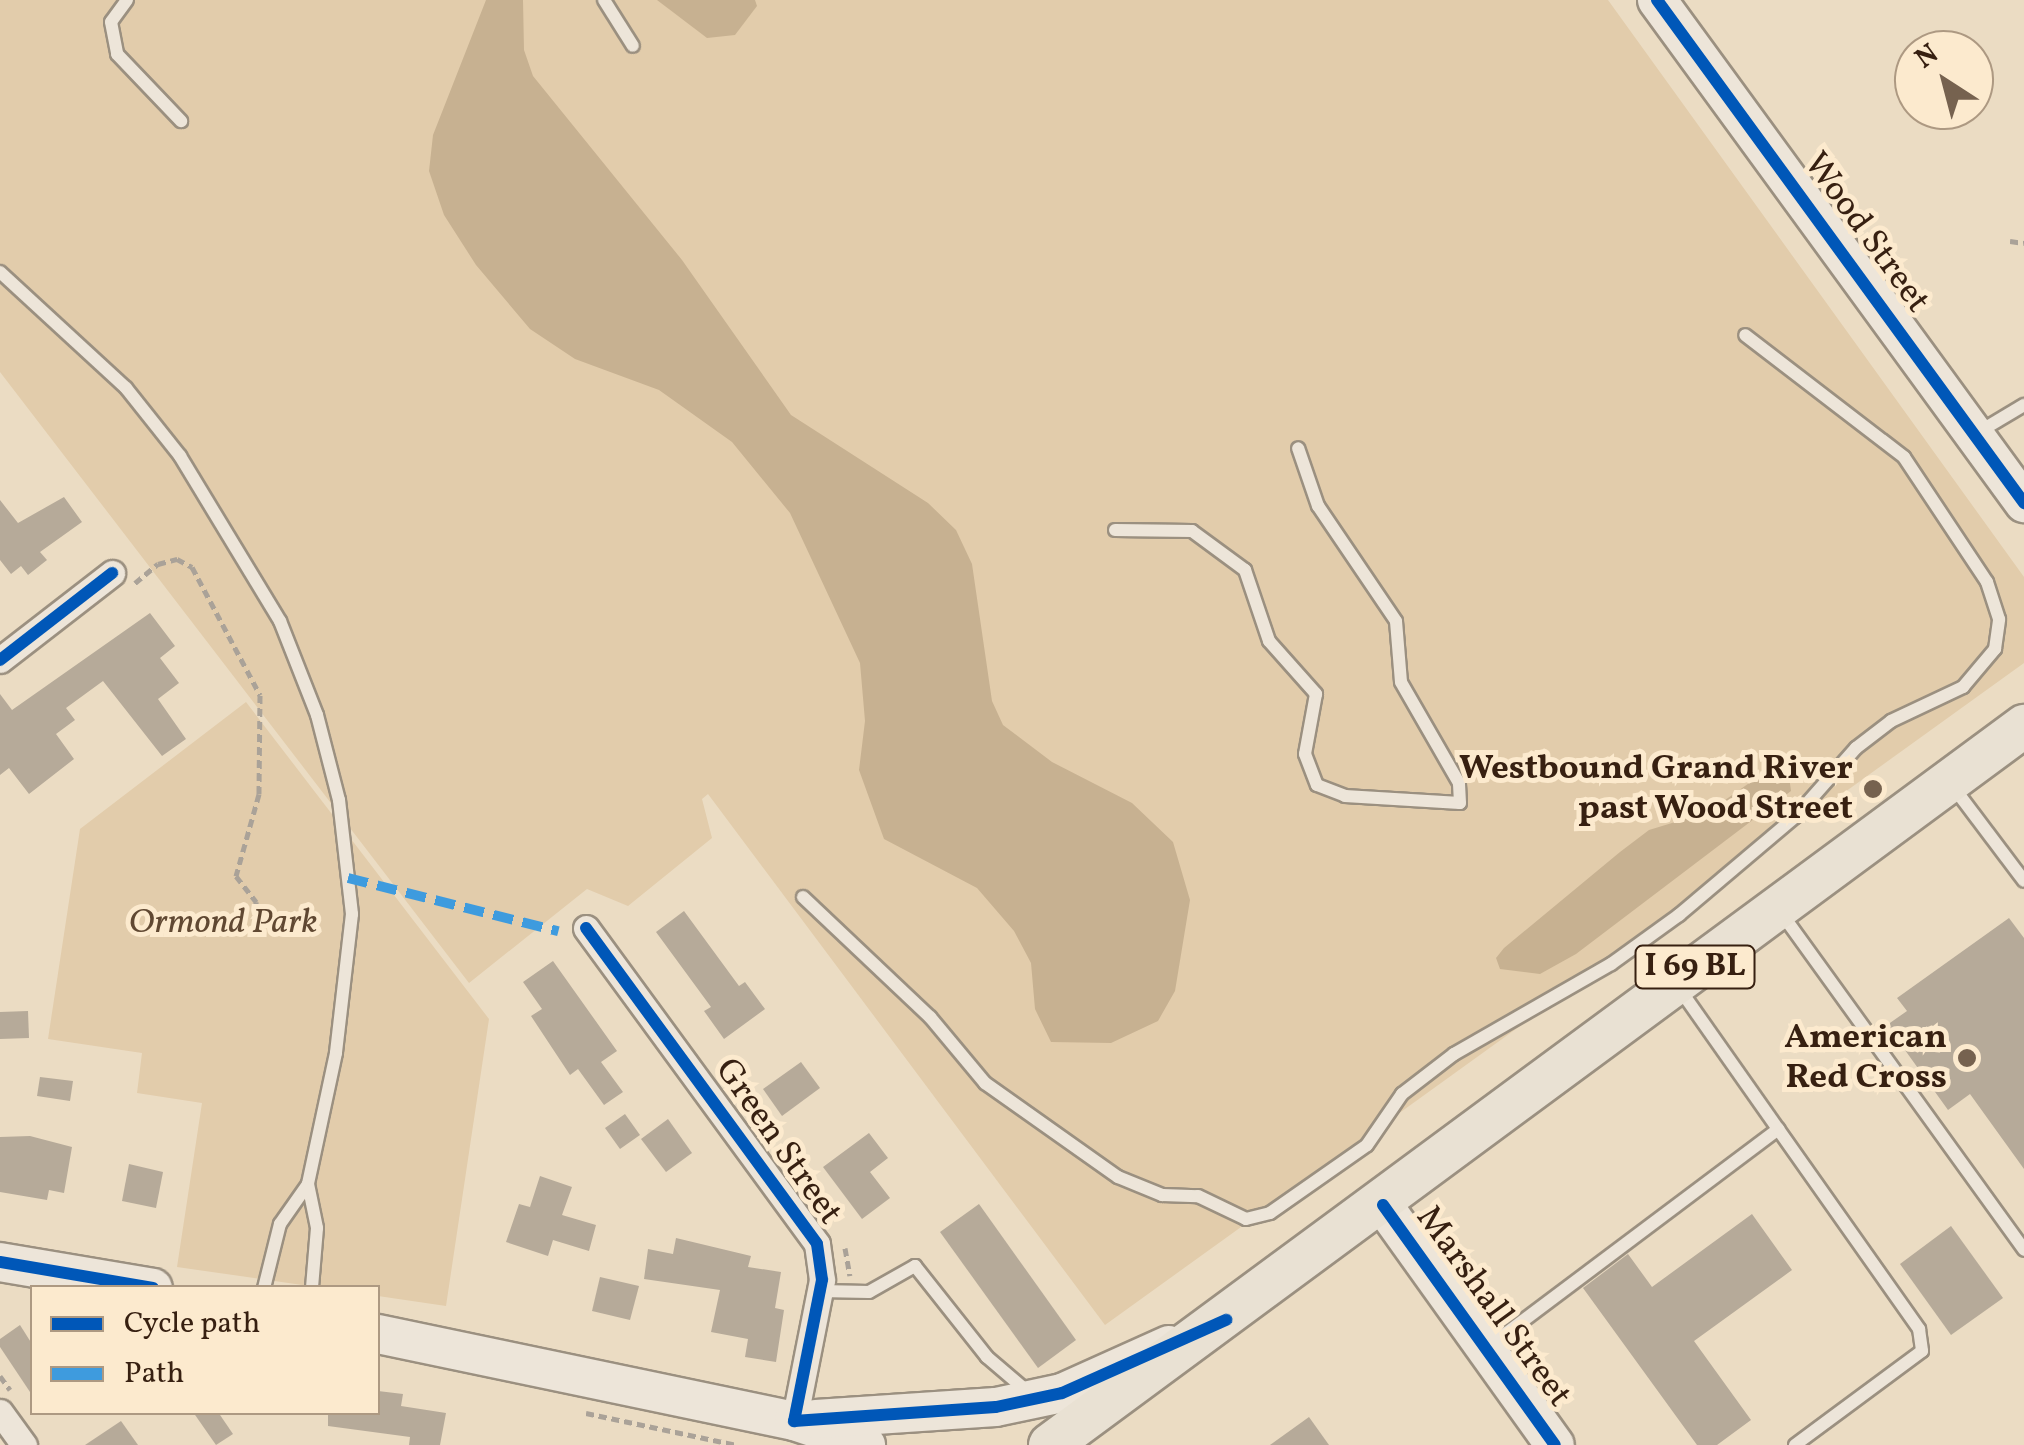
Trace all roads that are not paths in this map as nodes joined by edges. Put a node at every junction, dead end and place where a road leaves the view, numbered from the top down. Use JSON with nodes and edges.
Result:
{"nodes":[{"id":1,"x":127,"y":0,"type":"edge"},
{"id":2,"x":604,"y":0,"type":"edge"},
{"id":3,"x":1657,"y":0,"type":"edge"},
{"id":4,"x":633,"y":46,"type":"dead end"},
{"id":5,"x":181,"y":121,"type":"dead end"},
{"id":6,"x":0,"y":272,"type":"edge"},
{"id":7,"x":1745,"y":335,"type":"dead end"},
{"id":8,"x":2024,"y":405,"type":"edge"},
{"id":9,"x":1974,"y":434,"type":"junction"},
{"id":10,"x":1298,"y":448,"type":"dead end"},
{"id":11,"x":2024,"y":503,"type":"edge"},
{"id":12,"x":1115,"y":530,"type":"dead end"},
{"id":13,"x":120,"y":581,"type":"road end"},
{"id":14,"x":0,"y":660,"type":"edge"},
{"id":15,"x":2024,"y":726,"type":"edge"},
{"id":16,"x":1949,"y":782,"type":"junction"},
{"id":17,"x":2022,"y":874,"type":"edge"},
{"id":18,"x":803,"y":897,"type":"dead end"},
{"id":19,"x":1778,"y":908,"type":"junction"},
{"id":20,"x":586,"y":928,"type":"dead end"},
{"id":21,"x":1675,"y":982,"type":"junction"},
{"id":22,"x":1778,"y":1129,"type":"junction"},
{"id":23,"x":308,"y":1184,"type":"junction"},
{"id":24,"x":1382,"y":1205,"type":"junction"},
{"id":25,"x":2024,"y":1250,"type":"edge"},
{"id":26,"x":0,"y":1262,"type":"edge"},
{"id":27,"x":134,"y":1285,"type":"edge"},
{"id":28,"x":265,"y":1285,"type":"edge"},
{"id":29,"x":312,"y":1285,"type":"edge"},
{"id":30,"x":820,"y":1291,"type":"junction"},
{"id":31,"x":1226,"y":1320,"type":"junction"},
{"id":32,"x":380,"y":1334,"type":"edge"},
{"id":33,"x":1486,"y":1349,"type":"junction"},
{"id":34,"x":1037,"y":1398,"type":"junction"},
{"id":35,"x":0,"y":1412,"type":"edge"},
{"id":36,"x":794,"y":1420,"type":"junction"},
{"id":37,"x":24,"y":1445,"type":"edge"},
{"id":38,"x":866,"y":1445,"type":"edge"},
{"id":39,"x":1050,"y":1445,"type":"edge"},
{"id":40,"x":1555,"y":1445,"type":"edge"},
{"id":41,"x":1795,"y":1445,"type":"edge"}],
"edges":[{"from":1,"to":5,"type":"lane"},
{"from":2,"to":4,"type":"lane"},
{"from":3,"to":9,"type":"street","name":"Wood Street"},
{"from":6,"to":23,"type":"lane"},
{"from":7,"to":18,"type":"lane"},
{"from":8,"to":9,"type":"lane"},
{"from":9,"to":11,"type":"street","name":"Wood Street"},
{"from":10,"to":12,"type":"lane"},
{"from":13,"to":14,"type":"street"},
{"from":15,"to":16,"type":"main road","number":"I 69 BL"},
{"from":16,"to":17,"type":"lane"},
{"from":16,"to":19,"type":"main road","number":"I 69 BL"},
{"from":19,"to":21,"type":"main road","number":"I 69 BL"},
{"from":19,"to":25,"type":"lane"},
{"from":20,"to":30,"type":"street","name":"Green Street"},
{"from":21,"to":22,"type":"lane"},
{"from":21,"to":24,"type":"main road","number":"I 69 BL"},
{"from":22,"to":33,"type":"lane"},
{"from":22,"to":41,"type":"lane"},
{"from":23,"to":28,"type":"lane"},
{"from":23,"to":29,"type":"lane"},
{"from":24,"to":31,"type":"main road","number":"I 69 BL"},
{"from":24,"to":33,"type":"street","name":"Marshall Street"},
{"from":26,"to":27,"type":"street"},
{"from":30,"to":34,"type":"lane"},
{"from":30,"to":36,"type":"street","name":"Green Street"},
{"from":31,"to":34,"type":"street"},
{"from":31,"to":39,"type":"main road","number":"I 69 BL"},
{"from":32,"to":36,"type":"street"},
{"from":33,"to":40,"type":"street","name":"Marshall Street"},
{"from":34,"to":36,"type":"street"},
{"from":35,"to":37,"type":"street"},
{"from":36,"to":38,"type":"street"}]}
